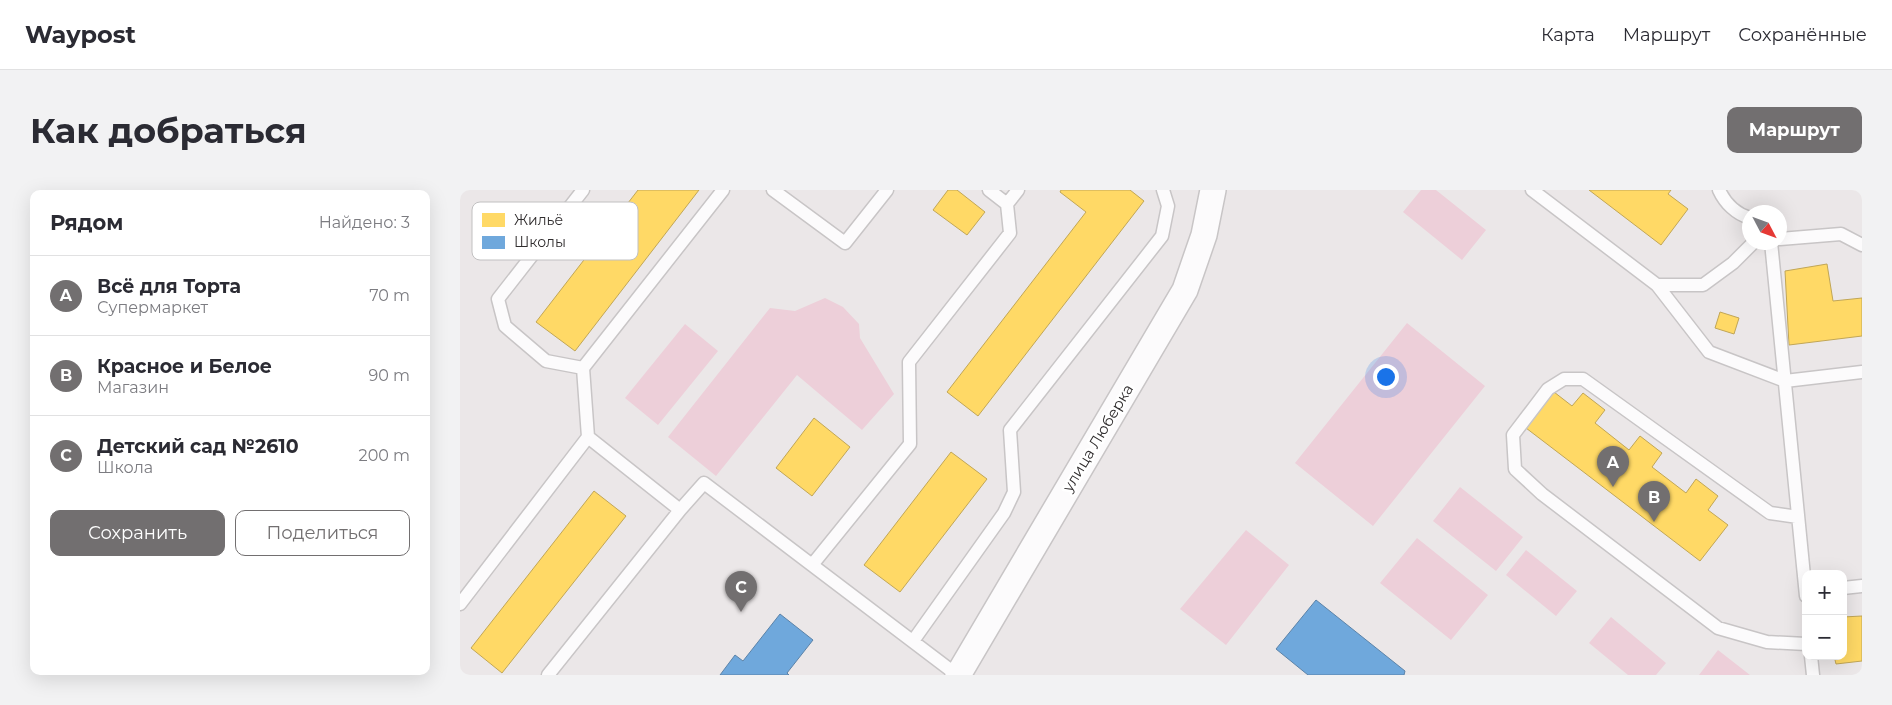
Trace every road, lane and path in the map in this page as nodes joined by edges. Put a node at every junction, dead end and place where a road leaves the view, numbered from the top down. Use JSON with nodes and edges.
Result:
{"nodes":[{"id":1,"x":583,"y":190,"type":"edge"},
{"id":2,"x":724,"y":190,"type":"edge"},
{"id":3,"x":773,"y":190,"type":"edge"},
{"id":4,"x":887,"y":190,"type":"edge"},
{"id":5,"x":989,"y":190,"type":"edge"},
{"id":6,"x":1018,"y":190,"type":"edge"},
{"id":7,"x":1163,"y":190,"type":"edge"},
{"id":8,"x":1213,"y":190,"type":"edge"},
{"id":9,"x":1532,"y":190,"type":"edge"},
{"id":10,"x":1719,"y":190,"type":"edge"},
{"id":11,"x":574,"y":202,"type":"edge"},
{"id":12,"x":1007,"y":204,"type":"junction"},
{"id":13,"x":1742,"y":216,"type":"edge"},
{"id":14,"x":1787,"y":238,"type":"edge"},
{"id":15,"x":1862,"y":245,"type":"edge"},
{"id":16,"x":1746,"y":250,"type":"edge"},
{"id":17,"x":1772,"y":250,"type":"edge"},
{"id":18,"x":528,"y":260,"type":"edge"},
{"id":19,"x":1657,"y":285,"type":"junction"},
{"id":20,"x":583,"y":368,"type":"junction"},
{"id":21,"x":1862,"y":372,"type":"edge"},
{"id":22,"x":1785,"y":381,"type":"junction"},
{"id":23,"x":588,"y":437,"type":"junction"},
{"id":24,"x":680,"y":510,"type":"junction"},
{"id":25,"x":1798,"y":517,"type":"junction"},
{"id":26,"x":812,"y":565,"type":"junction"},
{"id":27,"x":1803,"y":570,"type":"edge"},
{"id":28,"x":1862,"y":586,"type":"edge"},
{"id":29,"x":1847,"y":588,"type":"edge"},
{"id":30,"x":460,"y":604,"type":"edge"},
{"id":31,"x":913,"y":641,"type":"junction"},
{"id":32,"x":1802,"y":644,"type":"edge"},
{"id":33,"x":1811,"y":660,"type":"edge"},
{"id":34,"x":548,"y":675,"type":"edge"},
{"id":35,"x":957,"y":675,"type":"edge"},
{"id":36,"x":1813,"y":675,"type":"edge"}],
"edges":[{"from":1,"to":11,"type":"lane"},
{"from":2,"to":20,"type":"lane"},
{"from":3,"to":4,"type":"lane"},
{"from":5,"to":12,"type":"lane"},
{"from":6,"to":12,"type":"lane"},
{"from":7,"to":31,"type":"lane"},
{"from":8,"to":35,"type":"street","name":"улица Люберка"},
{"from":9,"to":19,"type":"lane"},
{"from":10,"to":13,"type":"lane"},
{"from":12,"to":26,"type":"lane"},
{"from":14,"to":15,"type":"lane"},
{"from":16,"to":19,"type":"lane"},
{"from":17,"to":22,"type":"lane"},
{"from":18,"to":20,"type":"lane"},
{"from":19,"to":22,"type":"lane"},
{"from":20,"to":23,"type":"lane"},
{"from":21,"to":22,"type":"lane"},
{"from":22,"to":25,"type":"lane"},
{"from":23,"to":24,"type":"lane"},
{"from":23,"to":30,"type":"lane"},
{"from":24,"to":26,"type":"lane"},
{"from":24,"to":34,"type":"lane"},
{"from":25,"to":27,"type":"lane"},
{"from":25,"to":32,"type":"lane"},
{"from":26,"to":31,"type":"lane"},
{"from":28,"to":29,"type":"lane"},
{"from":31,"to":35,"type":"lane"},
{"from":33,"to":36,"type":"lane"}]}
